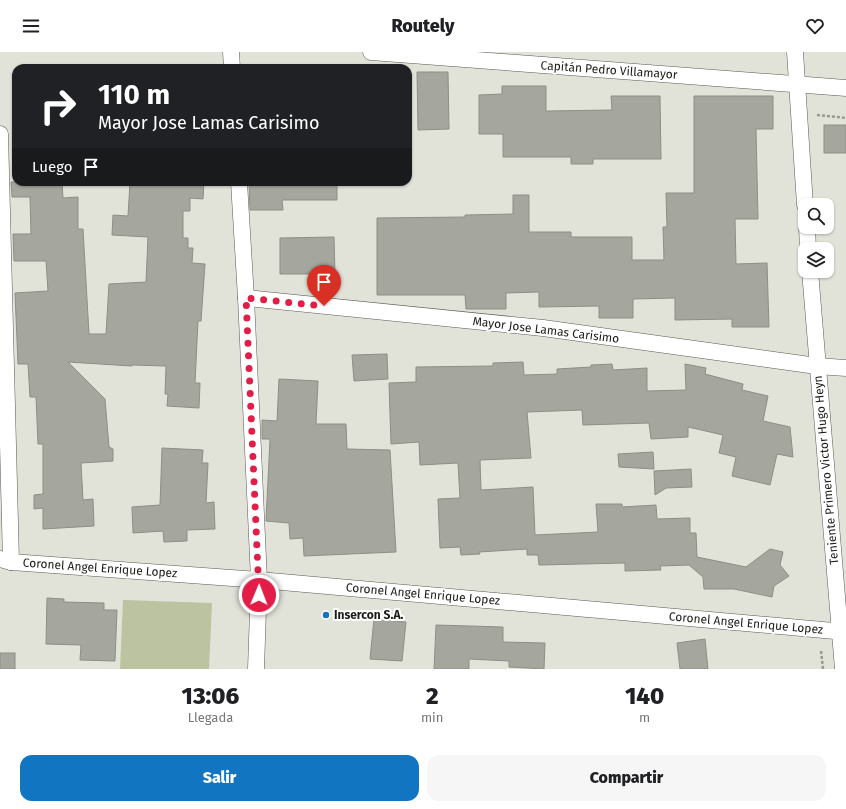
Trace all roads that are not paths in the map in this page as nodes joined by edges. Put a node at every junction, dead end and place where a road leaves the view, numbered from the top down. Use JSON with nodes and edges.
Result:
{"nodes":[{"id":1,"x":231,"y":52,"type":"edge"},
{"id":2,"x":371,"y":52,"type":"edge"},
{"id":3,"x":795,"y":52,"type":"edge"},
{"id":4,"x":232,"y":64,"type":"edge"},
{"id":5,"x":797,"y":83,"type":"junction"},
{"id":6,"x":846,"y":88,"type":"edge"},
{"id":7,"x":0,"y":134,"type":"edge"},
{"id":8,"x":238,"y":186,"type":"edge"},
{"id":9,"x":805,"y":198,"type":"edge"},
{"id":10,"x":811,"y":278,"type":"edge"},
{"id":11,"x":246,"y":298,"type":"junction"},
{"id":12,"x":2,"y":301,"type":"edge"},
{"id":13,"x":817,"y":366,"type":"junction"},
{"id":14,"x":846,"y":368,"type":"edge"},
{"id":15,"x":6,"y":560,"type":"edge"},
{"id":16,"x":259,"y":580,"type":"junction"},
{"id":17,"x":843,"y":632,"type":"edge"},
{"id":18,"x":256,"y":669,"type":"edge"},
{"id":19,"x":843,"y":669,"type":"edge"}],
"edges":[{"from":1,"to":4,"type":"street"},
{"from":2,"to":5,"type":"street","name":"Capitán Pedro Villamayor"},
{"from":3,"to":5,"type":"street"},
{"from":5,"to":6,"type":"street","name":"Capitán Pedro Villamayor"},
{"from":5,"to":9,"type":"street"},
{"from":7,"to":12,"type":"street"},
{"from":8,"to":11,"type":"street"},
{"from":10,"to":13,"type":"street","name":"Teniente Primero Victor Hugo Heyn"},
{"from":11,"to":13,"type":"street","name":"Mayor Jose Lamas Carisimo"},
{"from":11,"to":16,"type":"street"},
{"from":12,"to":15,"type":"street"},
{"from":13,"to":14,"type":"street","name":"Mayor Jose Lamas Carisimo"},
{"from":13,"to":17,"type":"street","name":"Teniente Primero Victor Hugo Heyn"},
{"from":15,"to":16,"type":"street","name":"Coronel Angel Enrique Lopez"},
{"from":16,"to":17,"type":"street","name":"Coronel Angel Enrique Lopez"},
{"from":16,"to":18,"type":"street"},
{"from":17,"to":19,"type":"street","name":"Teniente Primero Victor Hugo Heyn"}]}
